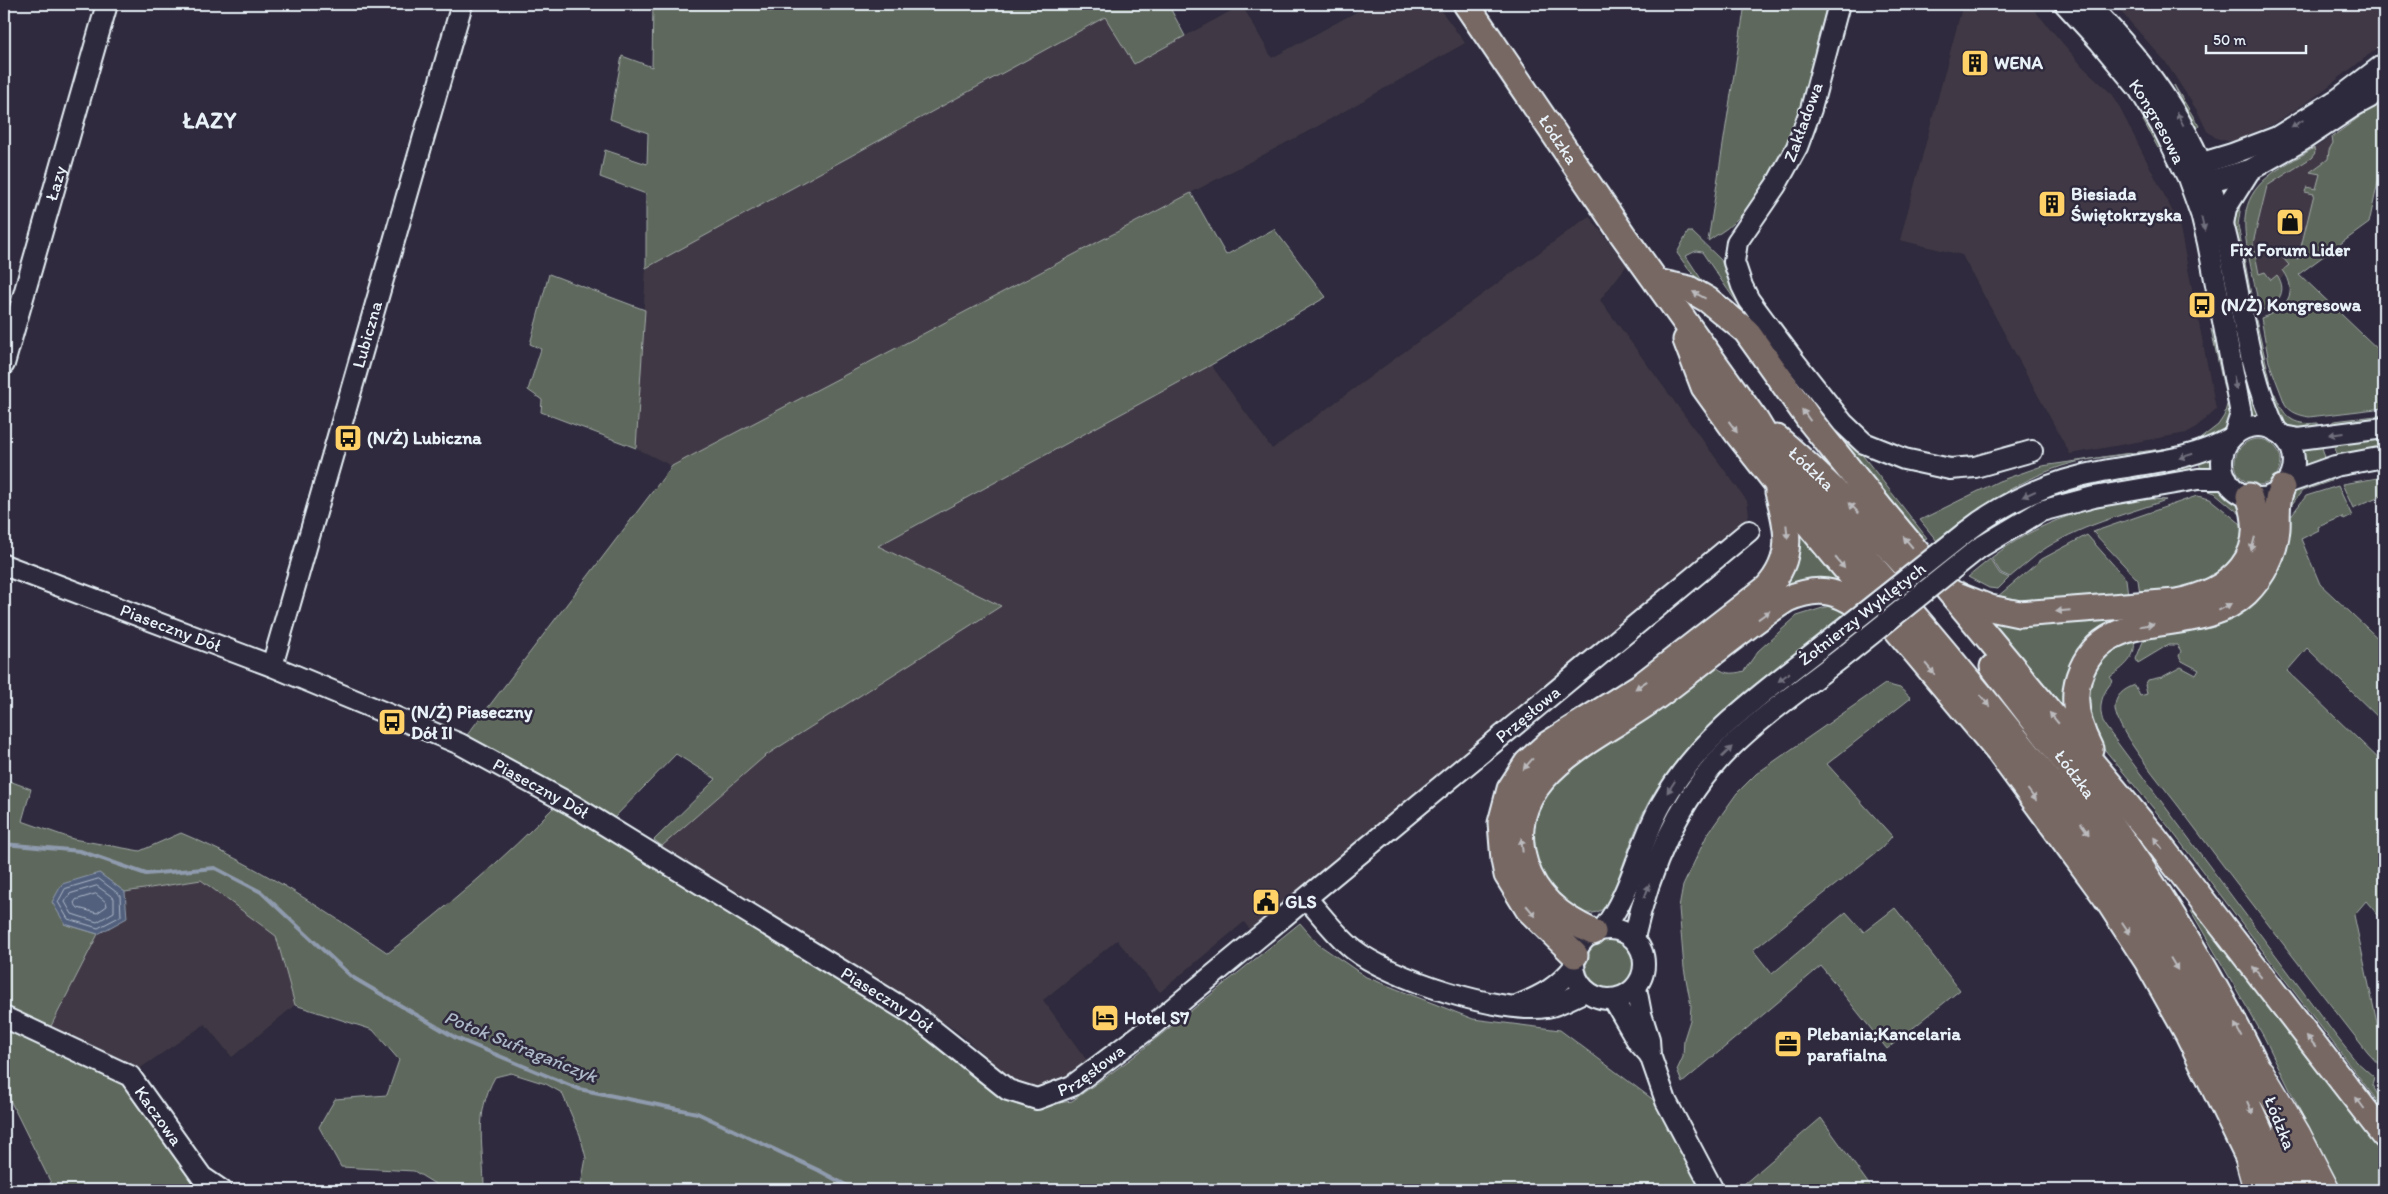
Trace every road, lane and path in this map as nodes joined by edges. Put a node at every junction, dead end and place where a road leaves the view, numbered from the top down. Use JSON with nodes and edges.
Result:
{"nodes":[{"id":1,"x":107,"y":4,"type":"edge"},
{"id":2,"x":462,"y":4,"type":"edge"},
{"id":3,"x":1466,"y":4,"type":"edge"},
{"id":4,"x":1839,"y":4,"type":"edge"},
{"id":5,"x":2065,"y":4,"type":"edge"},
{"id":6,"x":2088,"y":4,"type":"edge"},
{"id":7,"x":2384,"y":64,"type":"edge"},
{"id":8,"x":2384,"y":79,"type":"edge"},
{"id":9,"x":2202,"y":163,"type":"junction"},
{"id":10,"x":2250,"y":170,"type":"junction"},
{"id":11,"x":2188,"y":178,"type":"junction"},
{"id":12,"x":2210,"y":181,"type":"junction"},
{"id":13,"x":2223,"y":224,"type":"junction"},
{"id":14,"x":1657,"y":282,"type":"junction"},
{"id":15,"x":1674,"y":307,"type":"junction"},
{"id":16,"x":4,"y":364,"type":"edge"},
{"id":17,"x":1756,"y":421,"type":"junction"},
{"id":18,"x":2384,"y":428,"type":"edge"},
{"id":19,"x":2280,"y":434,"type":"junction"},
{"id":20,"x":2233,"y":437,"type":"junction"},
{"id":21,"x":2032,"y":451,"type":"dead end"},
{"id":22,"x":2384,"y":456,"type":"edge"},
{"id":23,"x":2227,"y":479,"type":"junction"},
{"id":24,"x":1777,"y":484,"type":"junction"},
{"id":25,"x":2284,"y":486,"type":"junction"},
{"id":26,"x":2249,"y":496,"type":"junction"},
{"id":27,"x":1749,"y":531,"type":"dead end"},
{"id":28,"x":4,"y":565,"type":"edge"},
{"id":29,"x":1951,"y":592,"type":"junction"},
{"id":30,"x":2178,"y":612,"type":"junction"},
{"id":31,"x":1899,"y":632,"type":"junction"},
{"id":32,"x":1720,"y":637,"type":"junction"},
{"id":33,"x":1686,"y":664,"type":"junction"},
{"id":34,"x":272,"y":666,"type":"junction"},
{"id":35,"x":2109,"y":782,"type":"junction"},
{"id":36,"x":1307,"y":899,"type":"junction"},
{"id":37,"x":1598,"y":931,"type":"junction"},
{"id":38,"x":1634,"y":938,"type":"junction"},
{"id":39,"x":1574,"y":961,"type":"junction"},
{"id":40,"x":1636,"y":988,"type":"junction"},
{"id":41,"x":1586,"y":991,"type":"junction"},
{"id":42,"x":1613,"y":999,"type":"junction"},
{"id":43,"x":1515,"y":1007,"type":"junction"},
{"id":44,"x":4,"y":1017,"type":"edge"},
{"id":45,"x":1650,"y":1055,"type":"junction"},
{"id":46,"x":981,"y":1070,"type":"joint"},
{"id":47,"x":2260,"y":1073,"type":"junction"},
{"id":48,"x":2384,"y":1135,"type":"edge"},
{"id":49,"x":2250,"y":1161,"type":"junction"},
{"id":50,"x":221,"y":1190,"type":"edge"},
{"id":51,"x":1713,"y":1190,"type":"edge"},
{"id":52,"x":2258,"y":1190,"type":"edge"},
{"id":53,"x":2264,"y":1190,"type":"edge"},
{"id":54,"x":2284,"y":1190,"type":"edge"},
{"id":55,"x":2307,"y":1190,"type":"edge"},
{"id":56,"x":2325,"y":1190,"type":"edge"}],
"edges":[{"from":1,"to":16,"type":"street","name":"Łazy"},
{"from":2,"to":34,"type":"street","name":"Lubiczna"},
{"from":3,"to":14,"type":"main road","name":"Łódzka"},
{"from":4,"to":21,"type":"street","name":"Zakładowa"},
{"from":5,"to":11,"type":"street","name":"Kongresowa"},
{"from":9,"to":6,"type":"street","name":"Kongresowa","one_way":true},
{"from":7,"to":9,"type":"street","one_way":true},
{"from":8,"to":10,"type":"street"},
{"from":9,"to":11,"type":"street"},
{"from":9,"to":12,"type":"street","name":"Kongresowa"},
{"from":10,"to":12,"type":"street"},
{"from":10,"to":13,"type":"street"},
{"from":11,"to":12,"type":"street"},
{"from":11,"to":20,"type":"street","name":"Kongresowa","one_way":true},
{"from":12,"to":13,"type":"street","name":"Kongresowa"},
{"from":13,"to":19,"type":"street","name":"Kongresowa"},
{"from":14,"to":15,"type":"main road","name":"Łódzka"},
{"from":29,"to":14,"type":"main road","one_way":true},
{"from":15,"to":17,"type":"main road","name":"Łódzka"},
{"from":15,"to":24,"type":"main road","one_way":true},
{"from":47,"to":17,"type":"main road","name":"Łódzka","one_way":true},
{"from":17,"to":54,"type":"main road","name":"Łódzka","one_way":true},
{"from":18,"to":19,"type":"street","one_way":true},
{"from":19,"to":20,"type":"street"},
{"from":19,"to":25,"type":"street"},
{"from":20,"to":23,"type":"street"},
{"from":20,"to":37,"type":"street","name":"Żołnierzy Wyklętych","one_way":true,"bridge":true},
{"from":22,"to":25,"type":"street"},
{"from":23,"to":26,"type":"street"},
{"from":38,"to":23,"type":"street","name":"Żołnierzy Wyklętych","one_way":true,"bridge":true},
{"from":24,"to":31,"type":"main road","one_way":true},
{"from":24,"to":32,"type":"main road","one_way":true},
{"from":25,"to":26,"type":"street"},
{"from":30,"to":25,"type":"main road","one_way":true},
{"from":26,"to":30,"type":"main road","one_way":true},
{"from":27,"to":36,"type":"street","name":"Przęsłowa"},
{"from":28,"to":34,"type":"street","name":"Piaseczny Dół"},
{"from":30,"to":29,"type":"main road","one_way":true},
{"from":35,"to":29,"type":"main road","one_way":true},
{"from":35,"to":30,"type":"main road","one_way":true},
{"from":32,"to":31,"type":"main road","one_way":true},
{"from":31,"to":49,"type":"main road","one_way":true},
{"from":32,"to":33,"type":"main road"},
{"from":37,"to":33,"type":"main road","one_way":true},
{"from":33,"to":39,"type":"main road","one_way":true},
{"from":34,"to":46,"type":"street","name":"Piaseczny Dół"},
{"from":48,"to":35,"type":"main road","one_way":true},
{"from":36,"to":43,"type":"street"},
{"from":36,"to":46,"type":"street","name":"Przęsłowa"},
{"from":37,"to":38,"type":"street"},
{"from":37,"to":39,"type":"street"},
{"from":38,"to":40,"type":"street"},
{"from":39,"to":41,"type":"street"},
{"from":39,"to":43,"type":"street"},
{"from":40,"to":42,"type":"street"},
{"from":40,"to":45,"type":"street"},
{"from":41,"to":42,"type":"street"},
{"from":41,"to":43,"type":"street"},
{"from":42,"to":45,"type":"street"},
{"from":44,"to":50,"type":"street","name":"Kaczowa"},
{"from":45,"to":51,"type":"street"},
{"from":47,"to":55,"type":"main road","name":"Łódzka"},
{"from":47,"to":56,"type":"highway"},
{"from":49,"to":52,"type":"highway"},
{"from":49,"to":53,"type":"main road"}]}
